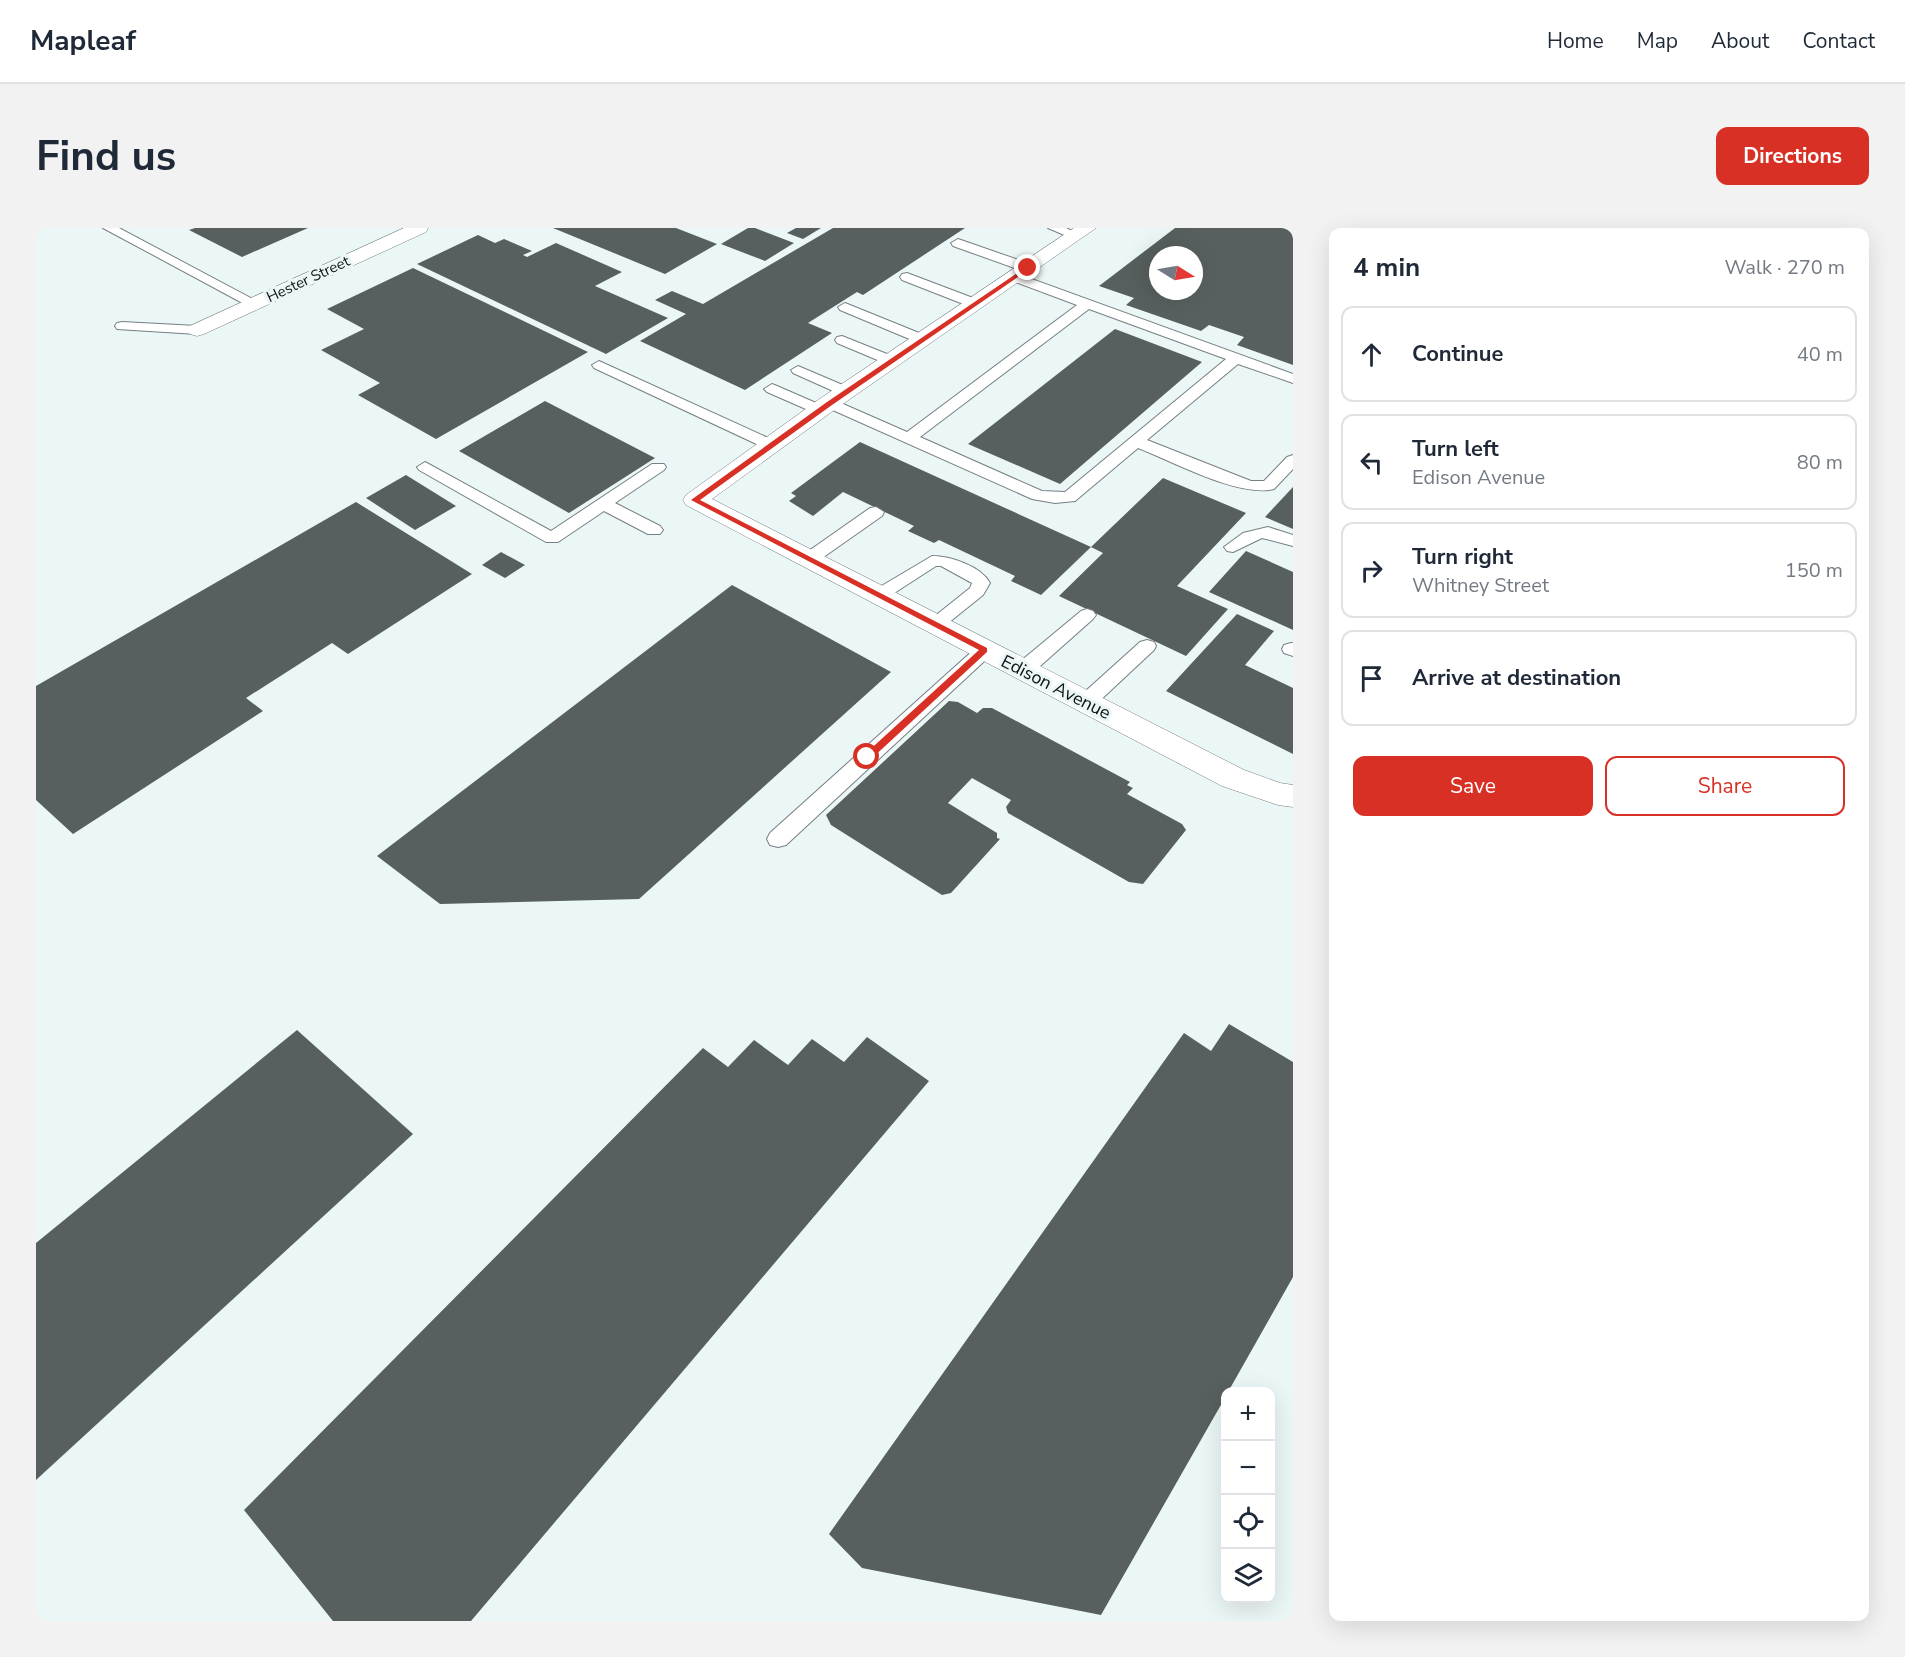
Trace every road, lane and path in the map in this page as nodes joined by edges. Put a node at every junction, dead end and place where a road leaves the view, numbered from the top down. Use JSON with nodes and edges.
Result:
{"nodes":[{"id":1,"x":109,"y":228,"type":"edge"},
{"id":2,"x":420,"y":228,"type":"edge"},
{"id":3,"x":1054,"y":228,"type":"edge"},
{"id":4,"x":1082,"y":232,"type":"edge"},
{"id":5,"x":958,"y":243,"type":"dead end"},
{"id":6,"x":1022,"y":273,"type":"junction"},
{"id":7,"x":906,"y":277,"type":"dead end"},
{"id":8,"x":1088,"y":303,"type":"junction"},
{"id":9,"x":255,"y":304,"type":"junction"},
{"id":10,"x":976,"y":304,"type":"junction"},
{"id":11,"x":845,"y":307,"type":"dead end"},
{"id":12,"x":122,"y":326,"type":"dead end"},
{"id":13,"x":197,"y":330,"type":"joint"},
{"id":14,"x":924,"y":339,"type":"junction"},
{"id":15,"x":842,"y":340,"type":"dead end"},
{"id":16,"x":1236,"y":358,"type":"junction"},
{"id":17,"x":892,"y":361,"type":"junction"},
{"id":18,"x":599,"y":364,"type":"dead end"},
{"id":19,"x":798,"y":370,"type":"dead end"},
{"id":20,"x":1293,"y":379,"type":"edge"},
{"id":21,"x":772,"y":389,"type":"dead end"},
{"id":22,"x":832,"y":402,"type":"junction"},
{"id":23,"x":909,"y":438,"type":"junction"},
{"id":24,"x":1136,"y":441,"type":"junction"},
{"id":25,"x":771,"y":445,"type":"junction"},
{"id":26,"x":1293,"y":460,"type":"edge"},
{"id":27,"x":425,"y":467,"type":"dead end"},
{"id":28,"x":658,"y":467,"type":"dead end"},
{"id":29,"x":603,"y":504,"type":"junction"},
{"id":30,"x":876,"y":512,"type":"dead end"},
{"id":31,"x":654,"y":530,"type":"dead end"},
{"id":32,"x":1293,"y":541,"type":"edge"},
{"id":33,"x":1233,"y":547,"type":"dead end"},
{"id":34,"x":809,"y":559,"type":"junction"},
{"id":35,"x":879,"y":595,"type":"junction"},
{"id":36,"x":1087,"y":615,"type":"dead end"},
{"id":37,"x":936,"y":624,"type":"junction"},
{"id":38,"x":1148,"y":645,"type":"dead end"},
{"id":39,"x":985,"y":650,"type":"junction"},
{"id":40,"x":1023,"y":669,"type":"junction"},
{"id":41,"x":1086,"y":702,"type":"junction"},
{"id":42,"x":1293,"y":796,"type":"edge"},
{"id":43,"x":778,"y":839,"type":"dead end"}],
"edges":[{"from":1,"to":9,"type":"lane"},
{"from":2,"to":9,"type":"street","name":"Hester Street"},
{"from":3,"to":4,"type":"lane"},
{"from":4,"to":6,"type":"street"},
{"from":5,"to":6,"type":"lane"},
{"from":6,"to":8,"type":"lane"},
{"from":6,"to":10,"type":"street"},
{"from":7,"to":10,"type":"lane"},
{"from":8,"to":16,"type":"lane"},
{"from":8,"to":23,"type":"lane"},
{"from":9,"to":13,"type":"street","name":"Hester Street"},
{"from":10,"to":14,"type":"street"},
{"from":11,"to":14,"type":"lane"},
{"from":12,"to":13,"type":"lane"},
{"from":14,"to":17,"type":"street"},
{"from":15,"to":17,"type":"lane"},
{"from":16,"to":20,"type":"lane"},
{"from":16,"to":24,"type":"lane"},
{"from":17,"to":22,"type":"street"},
{"from":18,"to":25,"type":"lane"},
{"from":19,"to":22,"type":"lane"},
{"from":21,"to":22,"type":"lane"},
{"from":22,"to":23,"type":"lane"},
{"from":22,"to":25,"type":"street"},
{"from":23,"to":24,"type":"lane"},
{"from":24,"to":26,"type":"lane"},
{"from":25,"to":34,"type":"street","name":"Edison Avenue"},
{"from":27,"to":29,"type":"lane"},
{"from":28,"to":29,"type":"lane"},
{"from":29,"to":31,"type":"lane"},
{"from":30,"to":34,"type":"lane"},
{"from":32,"to":33,"type":"lane"},
{"from":34,"to":35,"type":"street","name":"Edison Avenue"},
{"from":35,"to":37,"type":"street","name":"Edison Avenue"},
{"from":35,"to":37,"type":"lane"},
{"from":36,"to":40,"type":"lane"},
{"from":37,"to":39,"type":"street","name":"Edison Avenue"},
{"from":38,"to":41,"type":"lane"},
{"from":39,"to":40,"type":"street","name":"Edison Avenue"},
{"from":39,"to":43,"type":"lane"},
{"from":40,"to":41,"type":"street","name":"Edison Avenue"},
{"from":41,"to":42,"type":"street","name":"Edison Avenue"}]}
